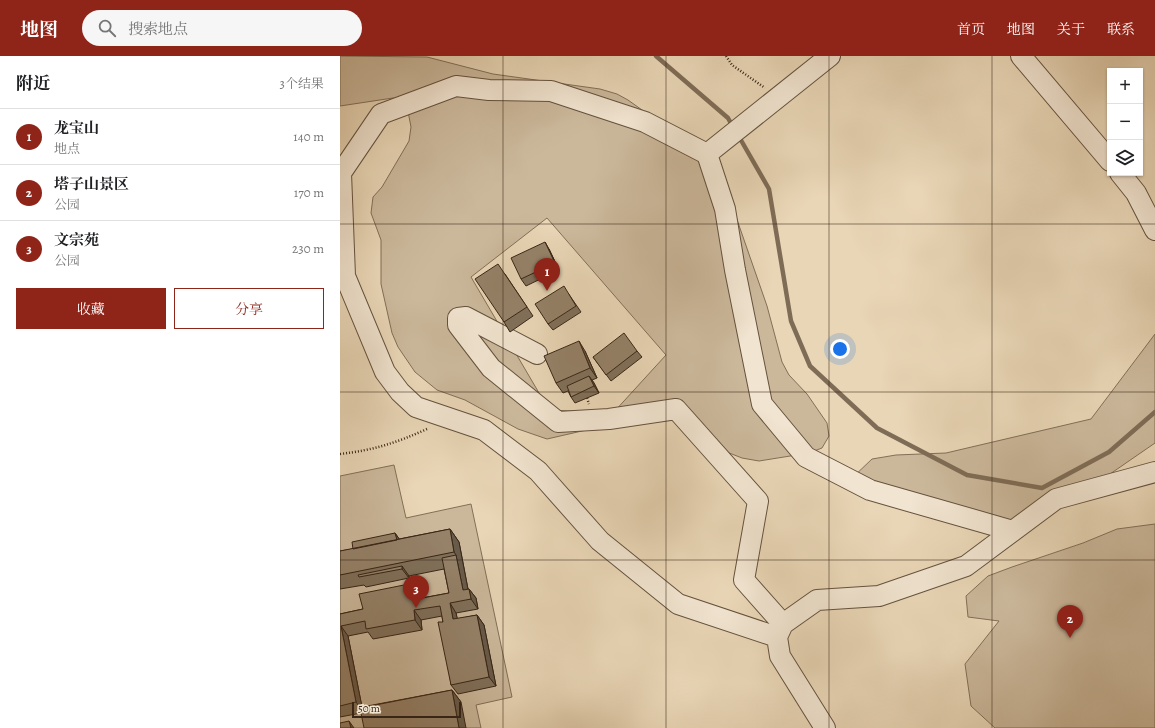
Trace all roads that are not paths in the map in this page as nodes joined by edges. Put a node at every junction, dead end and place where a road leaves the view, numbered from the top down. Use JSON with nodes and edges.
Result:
{"nodes":[{"id":1,"x":830,"y":56,"type":"edge"},
{"id":2,"x":1021,"y":56,"type":"edge"},
{"id":3,"x":707,"y":154,"type":"junction"},
{"id":4,"x":1107,"y":157,"type":"edge"},
{"id":5,"x":1122,"y":176,"type":"edge"},
{"id":6,"x":1155,"y":230,"type":"edge"},
{"id":7,"x":537,"y":354,"type":"dead end"},
{"id":8,"x":1155,"y":472,"type":"edge"},
{"id":9,"x":1013,"y":531,"type":"junction"},
{"id":10,"x":780,"y":630,"type":"junction"},
{"id":11,"x":825,"y":728,"type":"edge"}],
"edges":[{"from":1,"to":3,"type":"street"},
{"from":2,"to":4,"type":"street"},
{"from":3,"to":9,"type":"street"},
{"from":3,"to":10,"type":"street"},
{"from":5,"to":6,"type":"street"},
{"from":7,"to":10,"type":"street"},
{"from":8,"to":9,"type":"street"},
{"from":9,"to":10,"type":"street"},
{"from":10,"to":11,"type":"street"}]}
